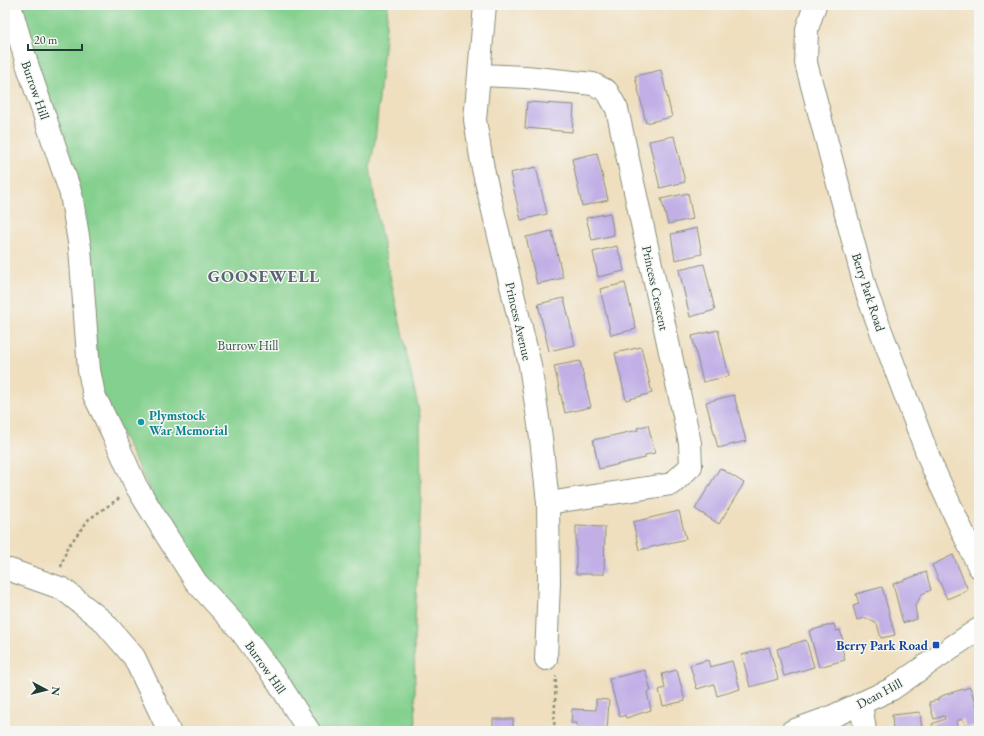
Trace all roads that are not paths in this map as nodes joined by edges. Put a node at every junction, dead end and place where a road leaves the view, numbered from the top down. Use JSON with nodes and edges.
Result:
{"nodes":[{"id":1,"x":10,"y":5,"type":"edge"},
{"id":2,"x":485,"y":5,"type":"edge"},
{"id":3,"x":815,"y":5,"type":"edge"},
{"id":4,"x":479,"y":75,"type":"junction"},
{"id":5,"x":548,"y":503,"type":"junction"},
{"id":6,"x":979,"y":567,"type":"edge"},
{"id":7,"x":5,"y":571,"type":"edge"},
{"id":8,"x":979,"y":629,"type":"edge"},
{"id":9,"x":540,"y":646,"type":"road end"},
{"id":10,"x":861,"y":703,"type":"junction"},
{"id":11,"x":169,"y":731,"type":"edge"},
{"id":12,"x":310,"y":731,"type":"edge"},
{"id":13,"x":792,"y":731,"type":"edge"},
{"id":14,"x":865,"y":731,"type":"edge"}],
"edges":[{"from":1,"to":12,"type":"street","name":"Burrow Hill"},
{"from":2,"to":4,"type":"street","name":"Princess Avenue"},
{"from":3,"to":6,"type":"street","name":"Berry Park Road"},
{"from":4,"to":5,"type":"street","name":"Princess Avenue"},
{"from":4,"to":5,"type":"street","name":"Princess Crescent"},
{"from":5,"to":9,"type":"street","name":"Princess Avenue"},
{"from":7,"to":11,"type":"street"},
{"from":8,"to":10,"type":"street","name":"Dean Hill"},
{"from":10,"to":13,"type":"street","name":"Dean Hill"},
{"from":10,"to":14,"type":"street"}]}
